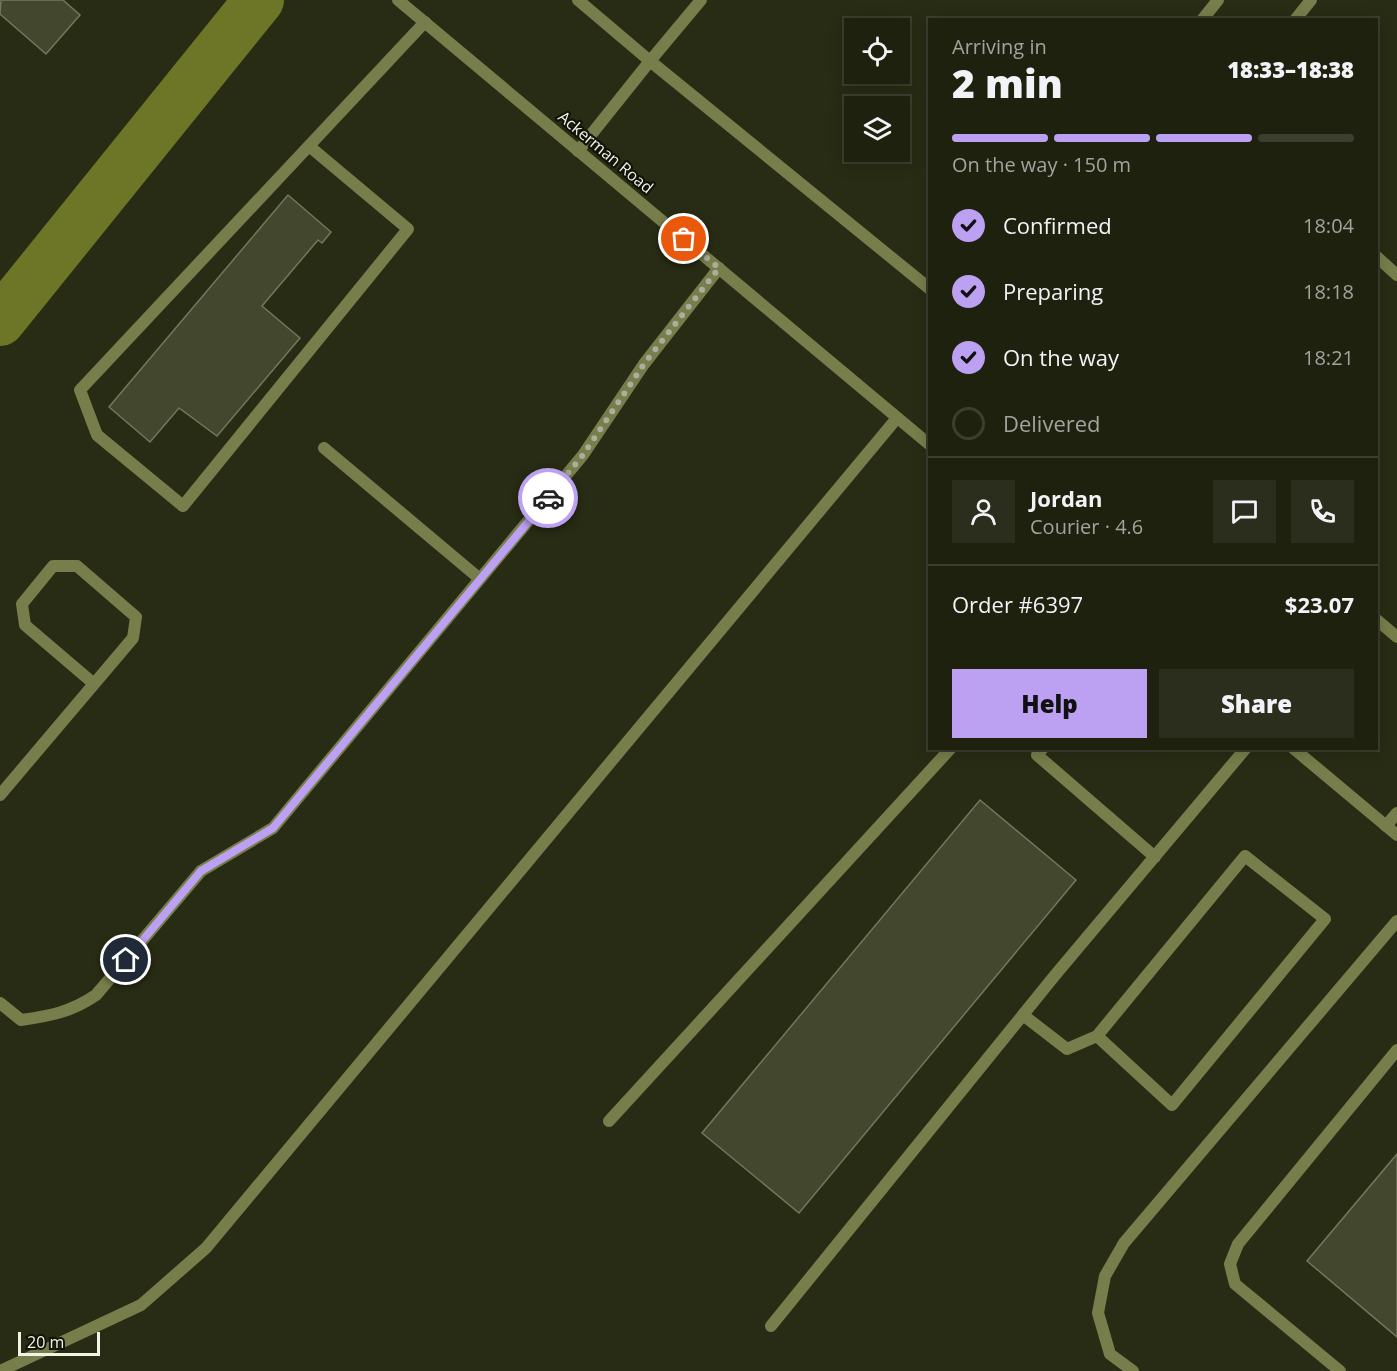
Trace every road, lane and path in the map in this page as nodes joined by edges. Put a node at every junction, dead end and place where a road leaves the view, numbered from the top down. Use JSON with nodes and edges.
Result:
{"nodes":[{"id":1,"x":398,"y":0,"type":"edge"},
{"id":2,"x":578,"y":0,"type":"edge"},
{"id":3,"x":701,"y":0,"type":"edge"},
{"id":4,"x":1218,"y":0,"type":"edge"},
{"id":5,"x":1311,"y":0,"type":"edge"},
{"id":6,"x":1204,"y":18,"type":"edge"},
{"id":7,"x":1297,"y":18,"type":"edge"},
{"id":8,"x":425,"y":22,"type":"junction"},
{"id":9,"x":650,"y":61,"type":"junction"},
{"id":10,"x":309,"y":146,"type":"junction"},
{"id":11,"x":578,"y":151,"type":"junction"},
{"id":12,"x":1378,"y":258,"type":"edge"},
{"id":13,"x":719,"y":268,"type":"junction"},
{"id":14,"x":1397,"y":274,"type":"edge"},
{"id":15,"x":928,"y":287,"type":"edge"},
{"id":16,"x":897,"y":418,"type":"junction"},
{"id":17,"x":928,"y":443,"type":"edge"},
{"id":18,"x":324,"y":448,"type":"dead end"},
{"id":19,"x":480,"y":579,"type":"junction"},
{"id":20,"x":1378,"y":621,"type":"edge"},
{"id":21,"x":1397,"y":637,"type":"edge"},
{"id":22,"x":93,"y":683,"type":"junction"},
{"id":23,"x":949,"y":750,"type":"edge"},
{"id":24,"x":1041,"y":750,"type":"edge"},
{"id":25,"x":1244,"y":750,"type":"edge"},
{"id":26,"x":1295,"y":750,"type":"edge"},
{"id":27,"x":0,"y":795,"type":"edge"},
{"id":28,"x":1397,"y":813,"type":"edge"},
{"id":29,"x":1386,"y":826,"type":"junction"},
{"id":30,"x":1397,"y":835,"type":"edge"},
{"id":31,"x":1155,"y":857,"type":"junction"},
{"id":32,"x":1397,"y":921,"type":"edge"},
{"id":33,"x":0,"y":1003,"type":"edge"},
{"id":34,"x":1023,"y":1016,"type":"junction"},
{"id":35,"x":1097,"y":1036,"type":"junction"},
{"id":36,"x":1397,"y":1050,"type":"edge"},
{"id":37,"x":609,"y":1121,"type":"dead end"},
{"id":38,"x":771,"y":1326,"type":"dead end"},
{"id":39,"x":0,"y":1371,"type":"edge"},
{"id":40,"x":1133,"y":1371,"type":"edge"},
{"id":41,"x":1340,"y":1371,"type":"edge"}],
"edges":[{"from":1,"to":8,"type":"street","name":"Ackerman Road"},
{"from":2,"to":9,"type":"street"},
{"from":3,"to":9,"type":"street"},
{"from":4,"to":6,"type":"street"},
{"from":5,"to":7,"type":"street"},
{"from":8,"to":10,"type":"street"},
{"from":8,"to":11,"type":"street","name":"Ackerman Road"},
{"from":9,"to":11,"type":"street"},
{"from":9,"to":15,"type":"street"},
{"from":10,"to":10,"type":"street"},
{"from":11,"to":13,"type":"street","name":"Ackerman Road"},
{"from":12,"to":14,"type":"street"},
{"from":13,"to":16,"type":"street","name":"Ackerman Road"},
{"from":13,"to":19,"type":"street"},
{"from":16,"to":17,"type":"street","name":"Ackerman Road"},
{"from":16,"to":39,"type":"street"},
{"from":18,"to":19,"type":"street"},
{"from":19,"to":33,"type":"street"},
{"from":20,"to":21,"type":"street"},
{"from":22,"to":22,"type":"street"},
{"from":22,"to":27,"type":"street"},
{"from":23,"to":37,"type":"street"},
{"from":24,"to":31,"type":"street"},
{"from":25,"to":31,"type":"street"},
{"from":26,"to":29,"type":"street"},
{"from":28,"to":29,"type":"street"},
{"from":29,"to":30,"type":"street"},
{"from":31,"to":34,"type":"street"},
{"from":32,"to":40,"type":"street"},
{"from":34,"to":35,"type":"street"},
{"from":34,"to":38,"type":"street"},
{"from":35,"to":35,"type":"street"},
{"from":36,"to":41,"type":"street"}]}
